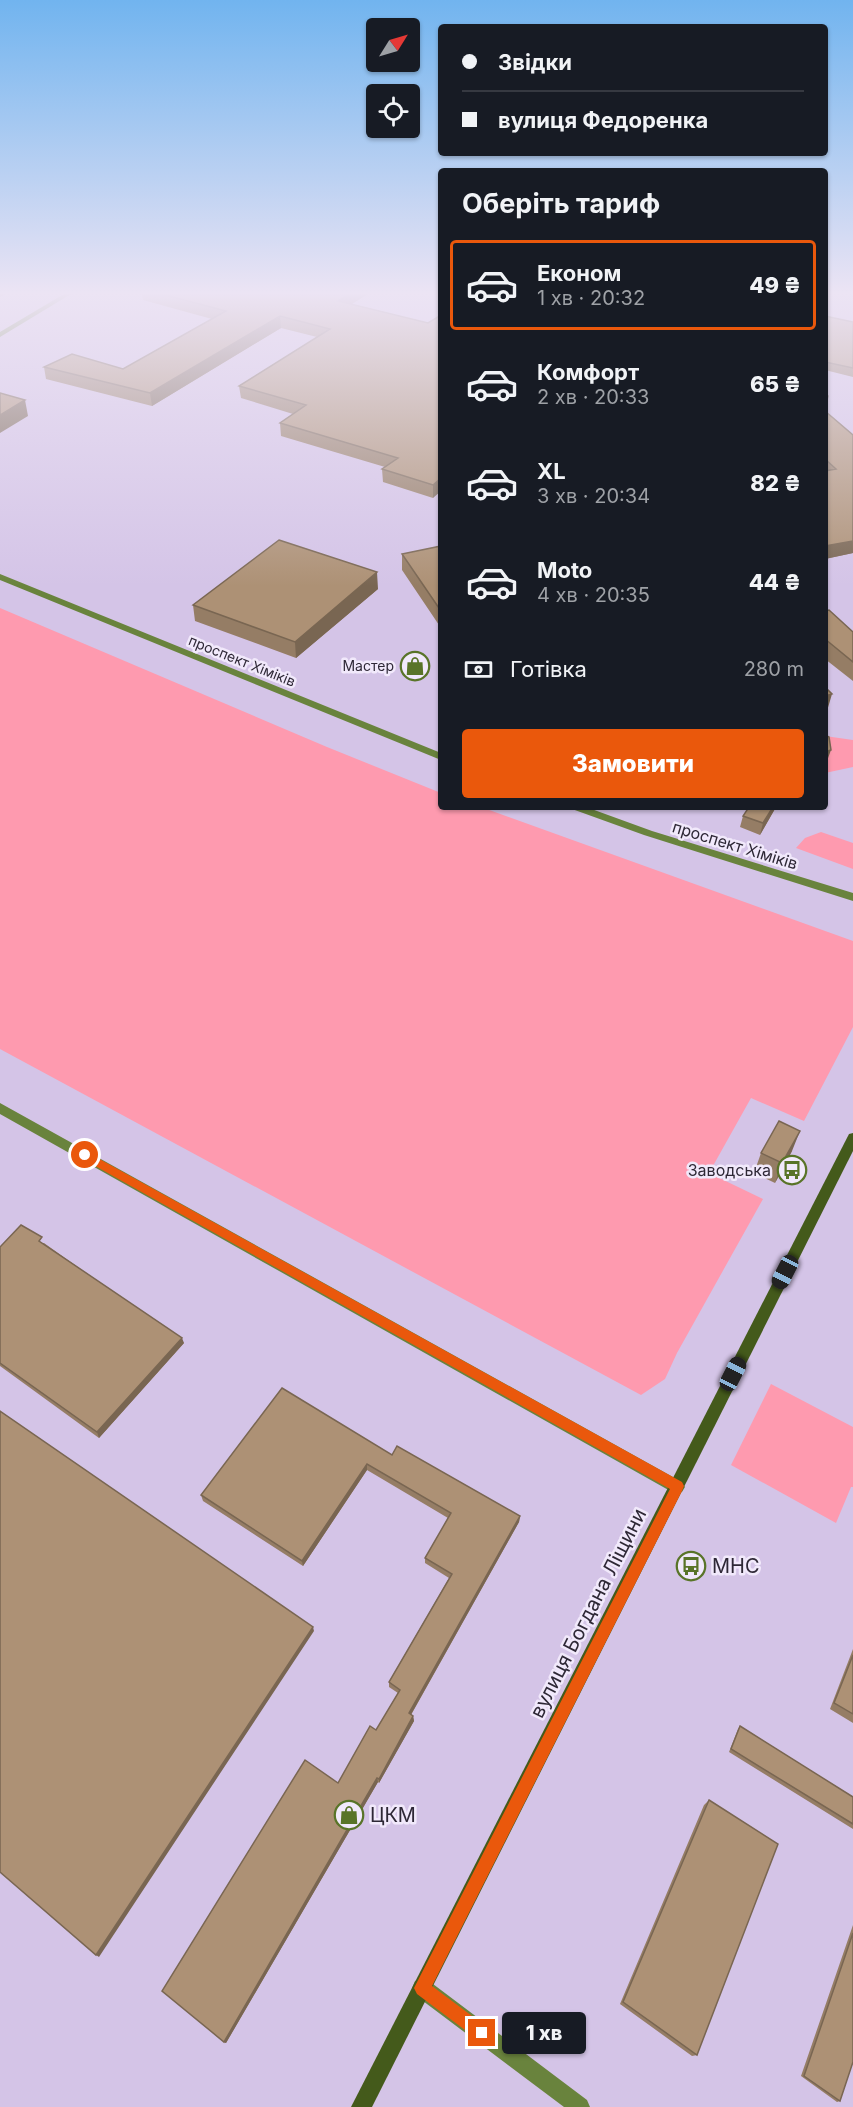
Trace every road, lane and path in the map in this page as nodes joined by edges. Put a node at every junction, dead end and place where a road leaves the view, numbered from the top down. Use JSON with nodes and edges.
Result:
{"nodes":[{"id":1,"x":0,"y":577,"type":"edge"},
{"id":2,"x":0,"y":582,"type":"edge"},
{"id":3,"x":32,"y":592,"type":"junction"},
{"id":4,"x":438,"y":756,"type":"edge"},
{"id":5,"x":584,"y":810,"type":"edge"},
{"id":6,"x":853,"y":897,"type":"edge"},
{"id":7,"x":0,"y":1108,"type":"edge"},
{"id":8,"x":853,"y":1138,"type":"edge"},
{"id":9,"x":677,"y":1486,"type":"junction"},
{"id":10,"x":422,"y":1988,"type":"junction"},
{"id":11,"x":361,"y":2107,"type":"edge"},
{"id":12,"x":580,"y":2107,"type":"edge"}],
"edges":[{"from":1,"to":3,"type":"street","name":"проспект Хіміків"},
{"from":2,"to":3,"type":"street","name":"проспект Хіміків"},
{"from":3,"to":4,"type":"street","name":"проспект Хіміків"},
{"from":5,"to":6,"type":"street","name":"проспект Хіміків"},
{"from":7,"to":9,"type":"street"},
{"from":8,"to":9,"type":"main road","name":"вулиця Богдана Ліщини"},
{"from":9,"to":10,"type":"main road","name":"вулиця Богдана Ліщини"},
{"from":10,"to":11,"type":"main road","name":"вулиця Богдана Ліщини"},
{"from":10,"to":12,"type":"street"}]}
